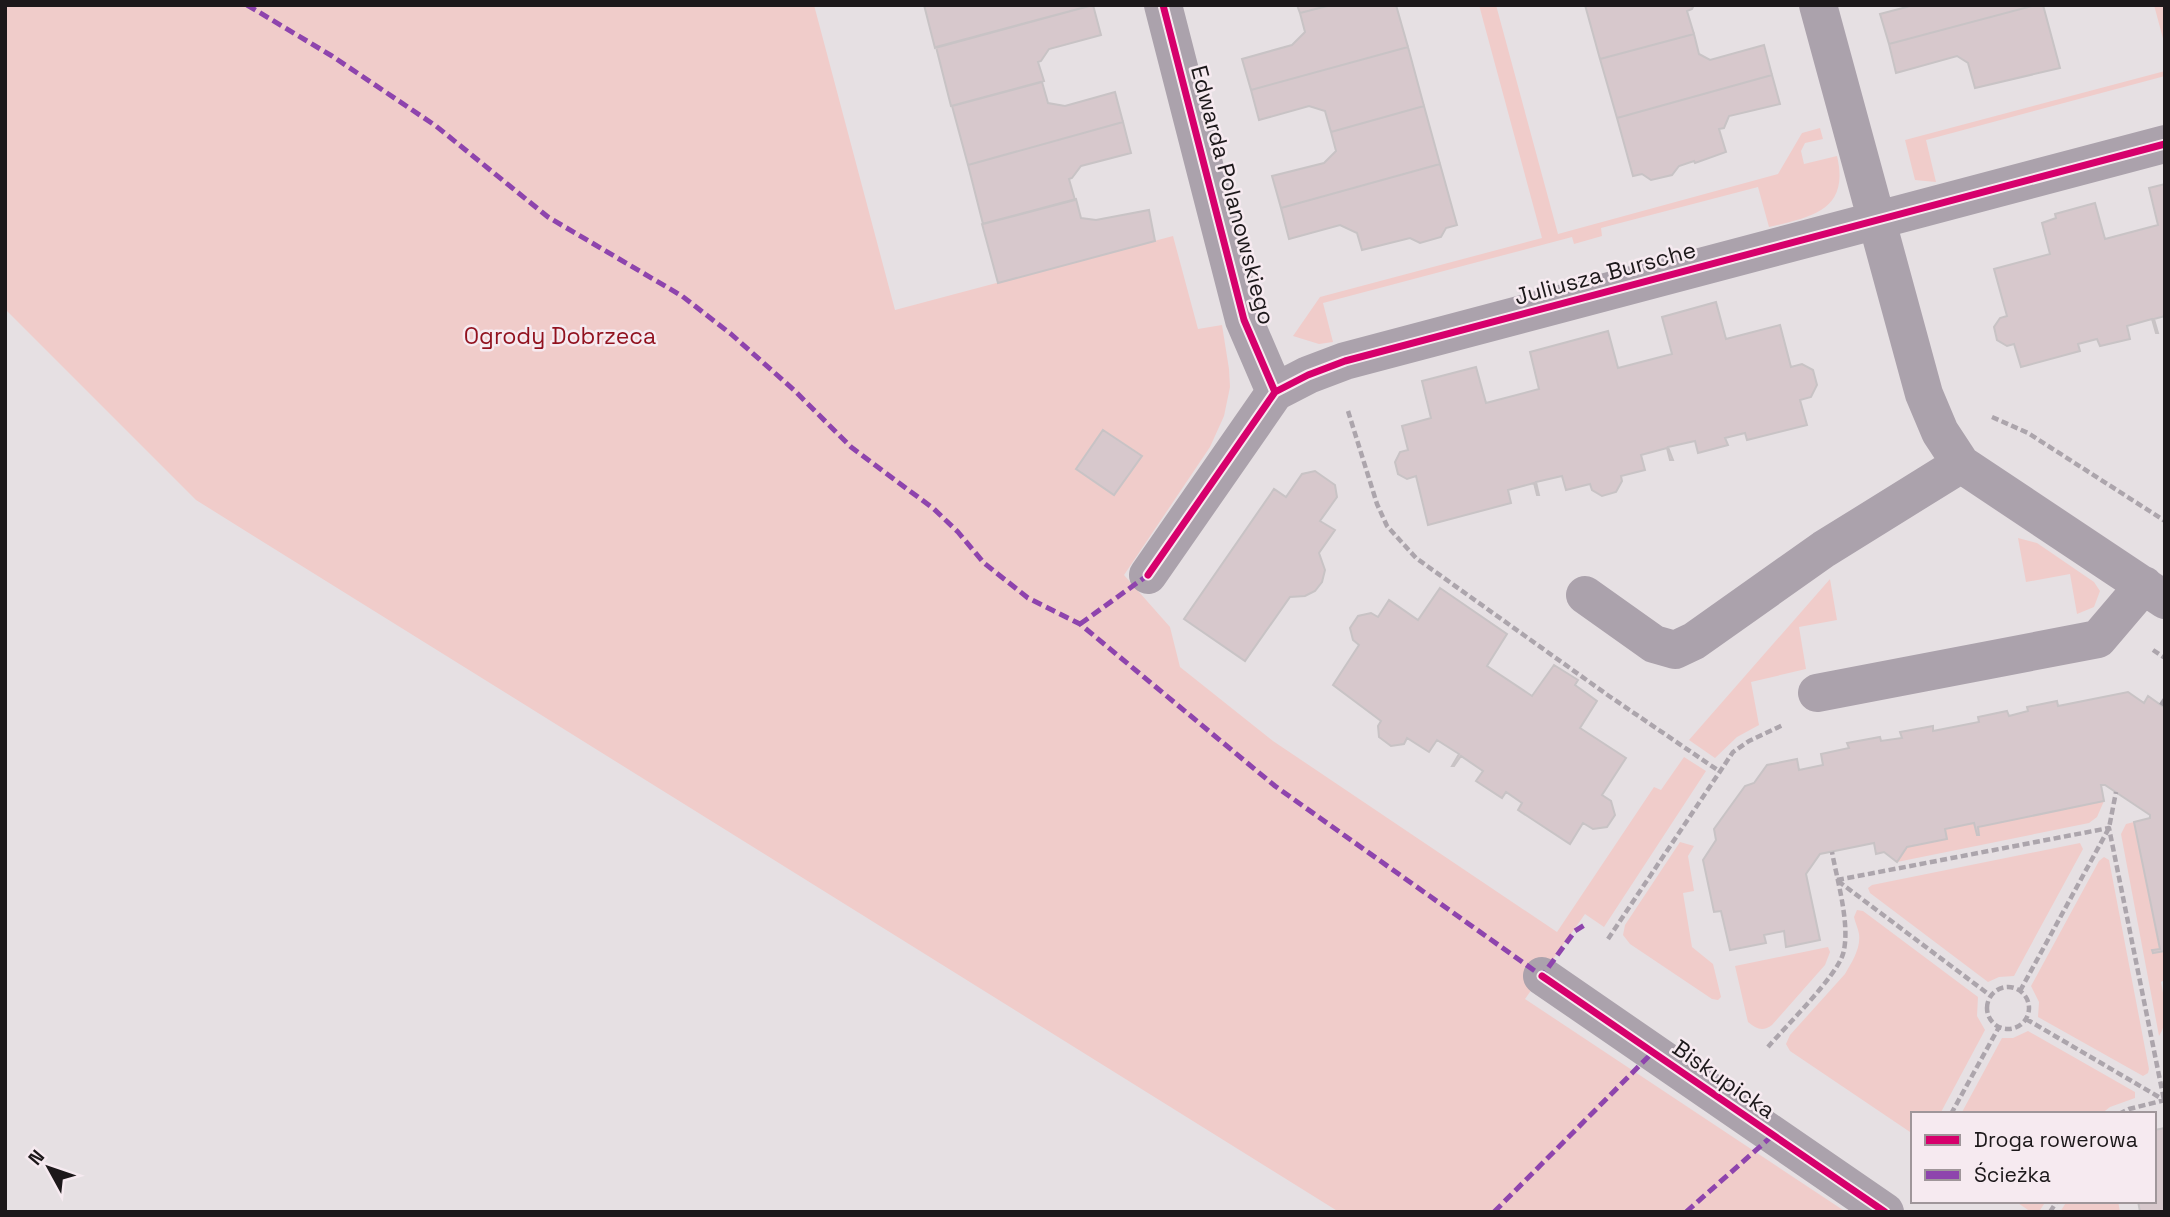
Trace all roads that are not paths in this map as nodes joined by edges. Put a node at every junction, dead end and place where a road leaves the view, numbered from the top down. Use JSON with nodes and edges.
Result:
{"nodes":[{"id":1,"x":1163,"y":5,"type":"edge"},
{"id":2,"x":1818,"y":5,"type":"edge"},
{"id":3,"x":2165,"y":144,"type":"edge"},
{"id":4,"x":1877,"y":221,"type":"junction"},
{"id":5,"x":1275,"y":392,"type":"junction"},
{"id":6,"x":1961,"y":464,"type":"junction"},
{"id":7,"x":1149,"y":575,"type":"dead end"},
{"id":8,"x":2154,"y":593,"type":"edge"},
{"id":9,"x":1585,"y":595,"type":"dead end"},
{"id":10,"x":1817,"y":692,"type":"road end"},
{"id":11,"x":1542,"y":976,"type":"dead end"},
{"id":12,"x":1885,"y":1212,"type":"edge"}],
"edges":[{"from":1,"to":5,"type":"street","name":"Edwarda Polanowskiego"},
{"from":2,"to":4,"type":"street"},
{"from":3,"to":4,"type":"street","name":"Juliusza Bursche"},
{"from":4,"to":5,"type":"street","name":"Juliusza Bursche"},
{"from":4,"to":6,"type":"street"},
{"from":5,"to":7,"type":"street","name":"Juliusza Bursche"},
{"from":6,"to":8,"type":"street"},
{"from":6,"to":9,"type":"street"},
{"from":8,"to":10,"type":"street"},
{"from":11,"to":12,"type":"street","name":"Biskupicka"}]}
